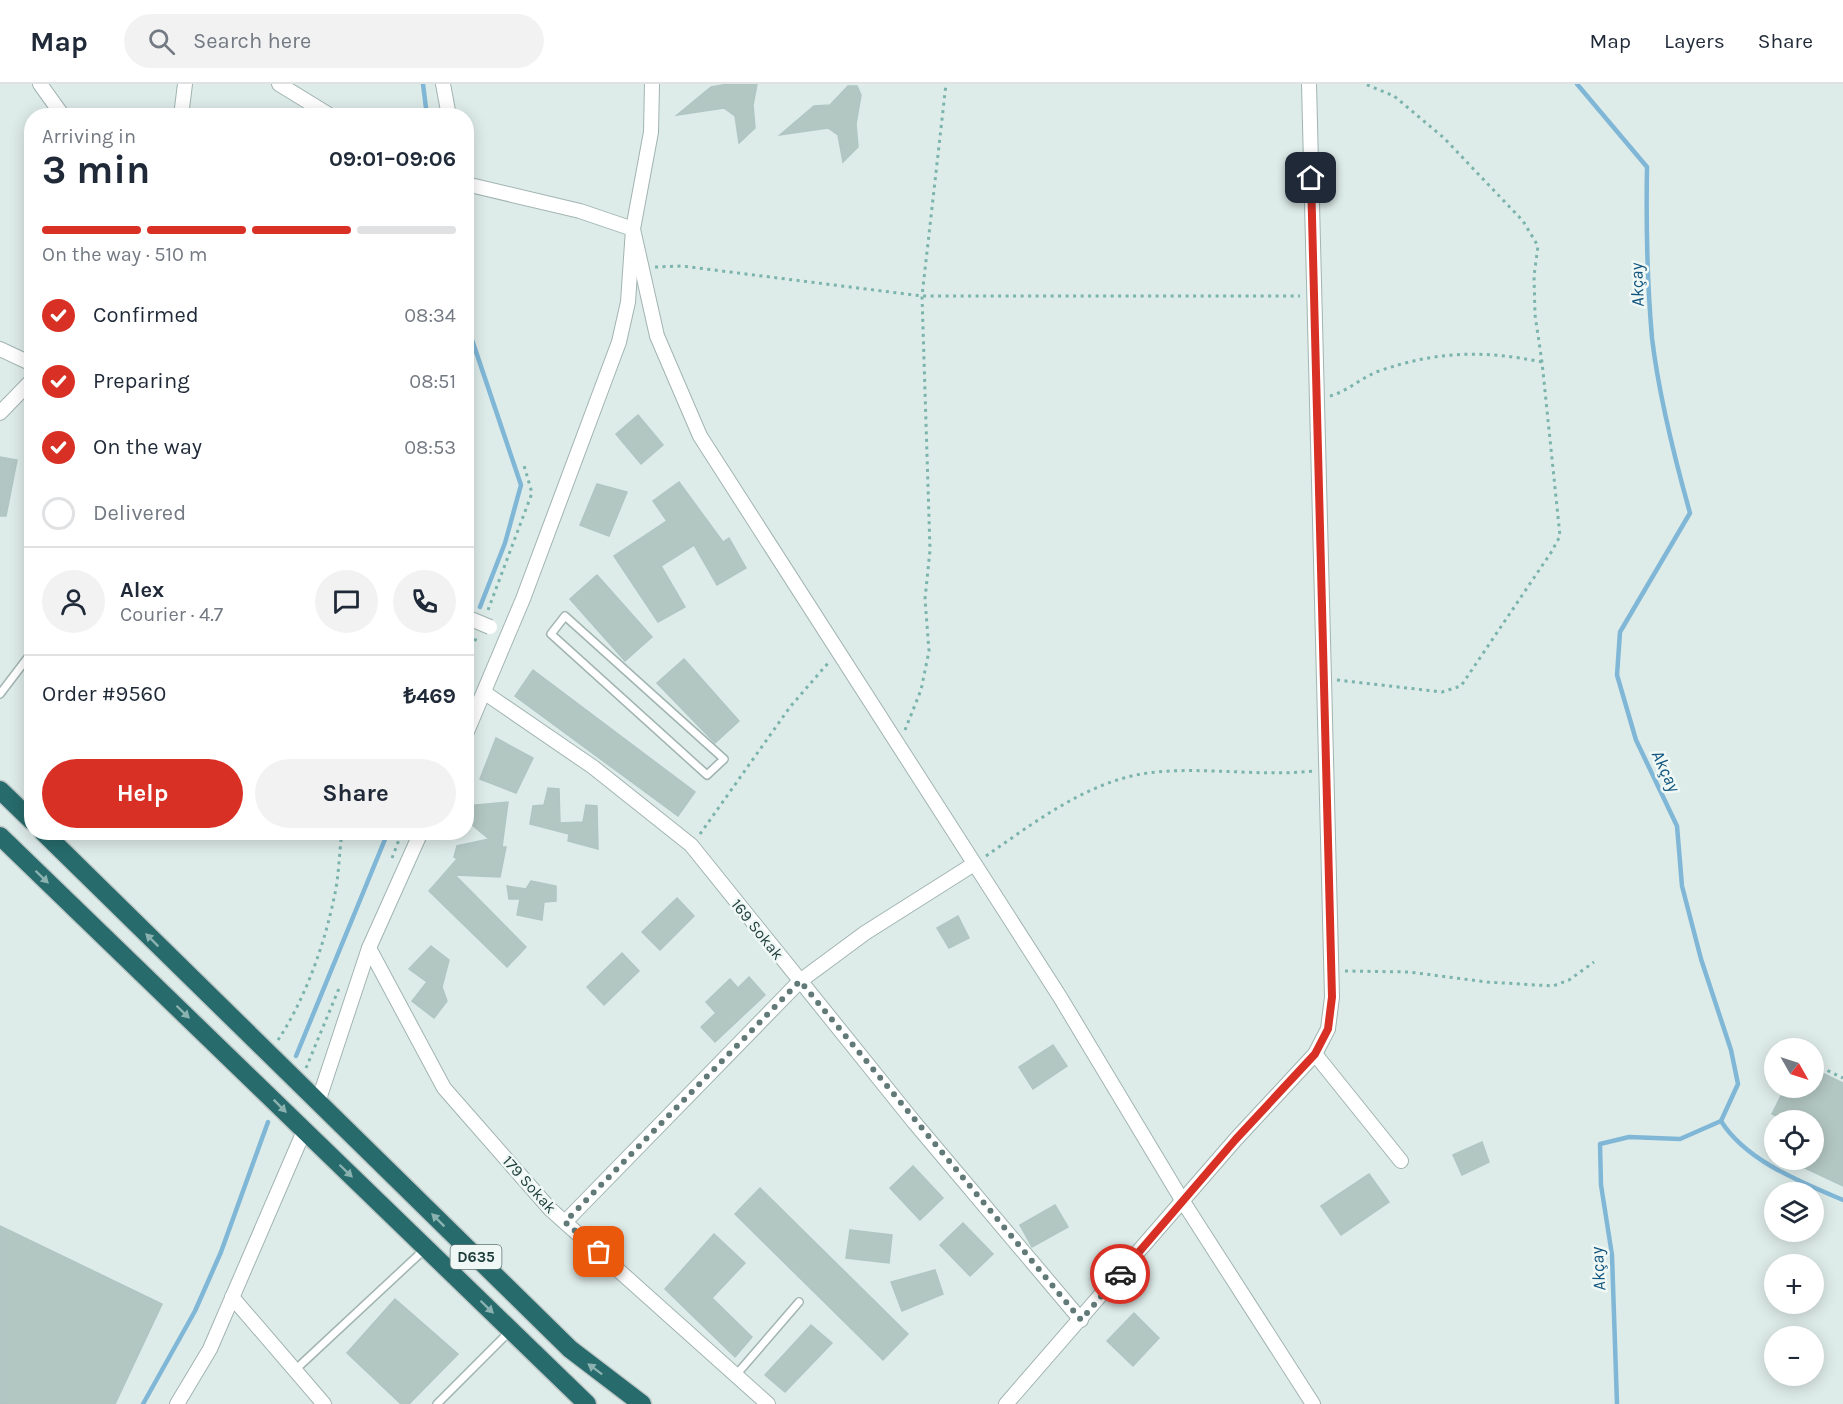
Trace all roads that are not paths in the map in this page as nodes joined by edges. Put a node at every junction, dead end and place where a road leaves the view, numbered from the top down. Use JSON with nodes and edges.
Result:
{"nodes":[{"id":1,"x":40,"y":84,"type":"edge"},
{"id":2,"x":185,"y":84,"type":"edge"},
{"id":3,"x":279,"y":84,"type":"edge"},
{"id":4,"x":443,"y":84,"type":"edge"},
{"id":5,"x":652,"y":84,"type":"edge"},
{"id":6,"x":1309,"y":84,"type":"edge"},
{"id":7,"x":57,"y":108,"type":"edge"},
{"id":8,"x":182,"y":108,"type":"edge"},
{"id":9,"x":318,"y":108,"type":"edge"},
{"id":10,"x":448,"y":108,"type":"edge"},
{"id":11,"x":474,"y":186,"type":"edge"},
{"id":12,"x":633,"y":229,"type":"junction"},
{"id":13,"x":0,"y":349,"type":"edge"},
{"id":14,"x":24,"y":360,"type":"edge"},
{"id":15,"x":24,"y":388,"type":"edge"},
{"id":16,"x":0,"y":413,"type":"edge"},
{"id":17,"x":474,"y":621,"type":"edge"},
{"id":18,"x":509,"y":635,"type":"junction"},
{"id":19,"x":24,"y":662,"type":"edge"},
{"id":20,"x":485,"y":693,"type":"junction"},
{"id":21,"x":0,"y":694,"type":"edge"},
{"id":22,"x":474,"y":717,"type":"edge"},
{"id":23,"x":707,"y":775,"type":"joint"},
{"id":24,"x":0,"y":790,"type":"edge"},
{"id":25,"x":24,"y":813,"type":"edge"},
{"id":26,"x":52,"y":840,"type":"edge"},
{"id":27,"x":417,"y":840,"type":"edge"},
{"id":28,"x":3,"y":843,"type":"edge"},
{"id":29,"x":974,"y":864,"type":"junction"},
{"id":30,"x":369,"y":948,"type":"junction"},
{"id":31,"x":800,"y":981,"type":"junction"},
{"id":32,"x":1315,"y":1054,"type":"junction"},
{"id":33,"x":318,"y":1102,"type":"junction"},
{"id":34,"x":304,"y":1131,"type":"junction"},
{"id":35,"x":1401,"y":1161,"type":"dead end"},
{"id":36,"x":1182,"y":1200,"type":"junction"},
{"id":37,"x":565,"y":1222,"type":"junction"},
{"id":38,"x":426,"y":1248,"type":"junction"},
{"id":39,"x":232,"y":1297,"type":"junction"},
{"id":40,"x":799,"y":1302,"type":"dead end"},
{"id":41,"x":1081,"y":1320,"type":"junction"},
{"id":42,"x":510,"y":1330,"type":"junction"},
{"id":43,"x":295,"y":1370,"type":"junction"},
{"id":44,"x":735,"y":1376,"type":"junction"},
{"id":45,"x":177,"y":1404,"type":"edge"},
{"id":46,"x":324,"y":1404,"type":"edge"},
{"id":47,"x":437,"y":1404,"type":"edge"},
{"id":48,"x":587,"y":1404,"type":"edge"},
{"id":49,"x":642,"y":1404,"type":"edge"},
{"id":50,"x":768,"y":1404,"type":"edge"},
{"id":51,"x":1006,"y":1404,"type":"edge"},
{"id":52,"x":1313,"y":1404,"type":"edge"}],
"edges":[{"from":1,"to":7,"type":"street"},
{"from":2,"to":8,"type":"street"},
{"from":3,"to":9,"type":"street"},
{"from":4,"to":10,"type":"street"},
{"from":5,"to":12,"type":"street"},
{"from":6,"to":32,"type":"street"},
{"from":11,"to":12,"type":"street"},
{"from":12,"to":18,"type":"street"},
{"from":12,"to":29,"type":"street"},
{"from":13,"to":14,"type":"street"},
{"from":15,"to":16,"type":"street"},
{"from":17,"to":18,"type":"street","bridge":true},
{"from":18,"to":20,"type":"street"},
{"from":19,"to":21,"type":"lane"},
{"from":20,"to":22,"type":"street"},
{"from":20,"to":31,"type":"street","name":"169 Sokak"},
{"from":23,"to":23,"type":"lane"},
{"from":24,"to":25,"type":"highway"},
{"from":33,"to":26,"type":"highway","number":"D635","one_way":true},
{"from":27,"to":30,"type":"street"},
{"from":28,"to":34,"type":"highway","number":"D635","one_way":true},
{"from":29,"to":31,"type":"street"},
{"from":29,"to":36,"type":"street"},
{"from":30,"to":33,"type":"street"},
{"from":30,"to":37,"type":"street","name":"179 Sokak"},
{"from":31,"to":37,"type":"street"},
{"from":31,"to":41,"type":"street","name":"169 Sokak"},
{"from":32,"to":35,"type":"street"},
{"from":32,"to":36,"type":"street"},
{"from":49,"to":33,"type":"highway","number":"D635","one_way":true},
{"from":34,"to":38,"type":"highway","number":"D635","one_way":true},
{"from":34,"to":39,"type":"street"},
{"from":36,"to":41,"type":"street"},
{"from":36,"to":52,"type":"street"},
{"from":37,"to":44,"type":"street","name":"179 Sokak"},
{"from":38,"to":42,"type":"highway","number":"D635","one_way":true},
{"from":38,"to":43,"type":"lane"},
{"from":39,"to":43,"type":"street"},
{"from":39,"to":45,"type":"street"},
{"from":40,"to":44,"type":"lane"},
{"from":41,"to":51,"type":"street"},
{"from":42,"to":47,"type":"lane"},
{"from":42,"to":48,"type":"highway","number":"D635"},
{"from":43,"to":46,"type":"street"},
{"from":44,"to":50,"type":"street","name":"179 Sokak"}]}
